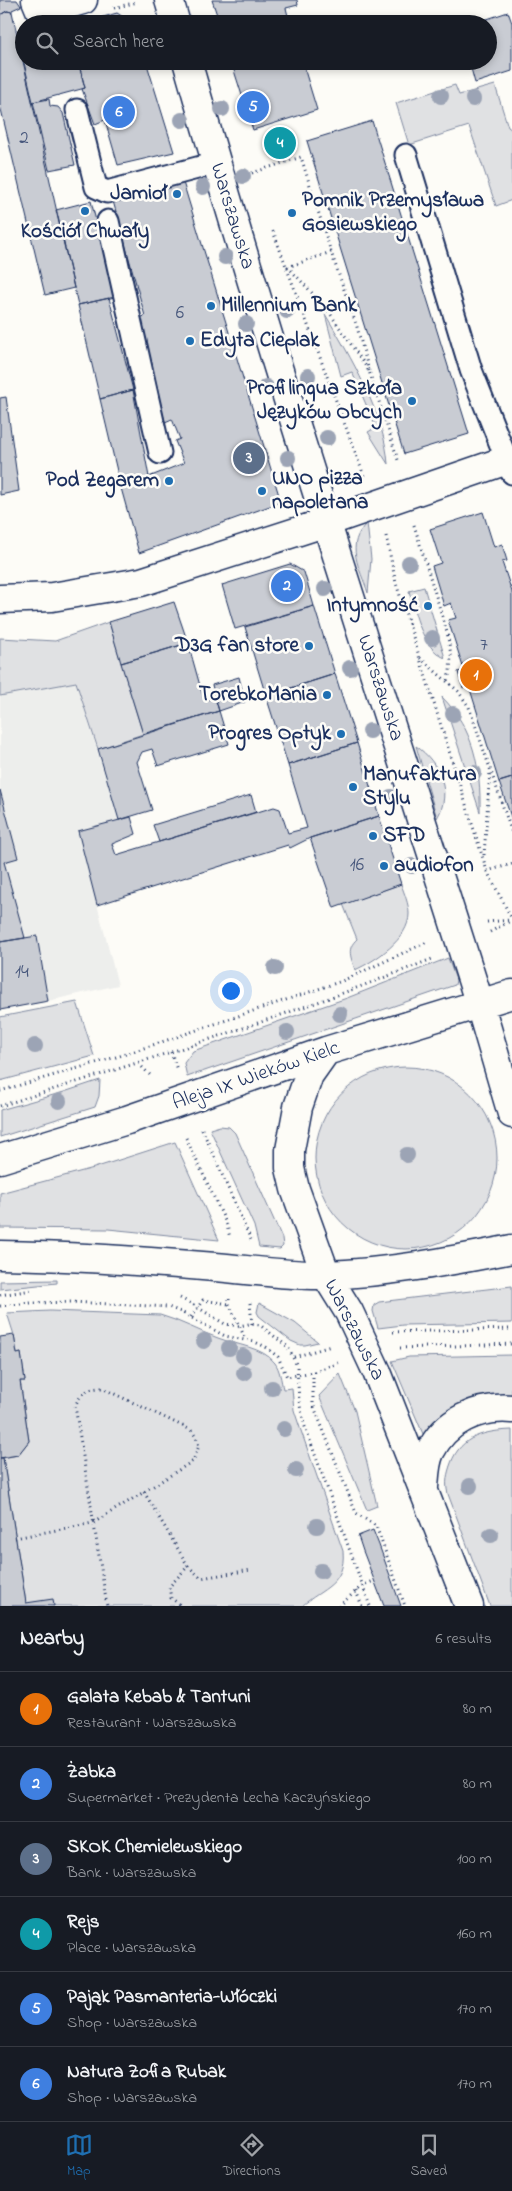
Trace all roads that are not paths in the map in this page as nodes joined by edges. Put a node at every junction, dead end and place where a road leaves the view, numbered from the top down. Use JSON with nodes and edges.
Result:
{"nodes":[{"id":1,"x":36,"y":0,"type":"edge"},
{"id":2,"x":83,"y":0,"type":"edge"},
{"id":3,"x":169,"y":0,"type":"edge"},
{"id":4,"x":173,"y":15,"type":"edge"},
{"id":5,"x":189,"y":70,"type":"edge"},
{"id":6,"x":77,"y":110,"type":"dead end"},
{"id":7,"x":406,"y":155,"type":"dead end"},
{"id":8,"x":216,"y":163,"type":"junction"},
{"id":9,"x":108,"y":221,"type":"dead end"},
{"id":10,"x":160,"y":453,"type":"dead end"},
{"id":11,"x":510,"y":466,"type":"edge"},
{"id":12,"x":327,"y":522,"type":"junction"},
{"id":13,"x":0,"y":599,"type":"edge"},
{"id":14,"x":512,"y":994,"type":"edge"},
{"id":15,"x":480,"y":1005,"type":"junction"},
{"id":16,"x":326,"y":1051,"type":"junction"},
{"id":17,"x":512,"y":1114,"type":"edge"},
{"id":18,"x":0,"y":1159,"type":"edge"},
{"id":19,"x":512,"y":1249,"type":"edge"},
{"id":20,"x":0,"y":1255,"type":"edge"},
{"id":21,"x":326,"y":1275,"type":"junction"},
{"id":22,"x":512,"y":1409,"type":"edge"},
{"id":23,"x":424,"y":1487,"type":"junction"},
{"id":24,"x":469,"y":1606,"type":"edge"}],
"edges":[{"from":1,"to":2,"type":"main road"},
{"from":3,"to":4,"type":"main road"},
{"from":5,"to":8,"type":"main road","name":"Warszawska"},
{"from":6,"to":8,"type":"lane"},
{"from":7,"to":11,"type":"lane"},
{"from":8,"to":12,"type":"main road","name":"Warszawska"},
{"from":9,"to":10,"type":"lane"},
{"from":11,"to":12,"type":"main road"},
{"from":12,"to":13,"type":"main road"},
{"from":12,"to":15,"type":"main road","name":"Warszawska"},
{"from":14,"to":15,"type":"main road","name":"Aleja IX Wieków Kielc"},
{"from":15,"to":16,"type":"main road","name":"Aleja IX Wieków Kielc"},
{"from":15,"to":17,"type":"main road","name":"Warszawska"},
{"from":16,"to":18,"type":"main road","name":"Aleja IX Wieków Kielc"},
{"from":16,"to":21,"type":"main road","name":"Warszawska"},
{"from":19,"to":21,"type":"main road"},
{"from":20,"to":21,"type":"main road"},
{"from":21,"to":23,"type":"main road","name":"Warszawska"},
{"from":22,"to":23,"type":"main road"},
{"from":23,"to":24,"type":"main road","name":"Warszawska"}]}
